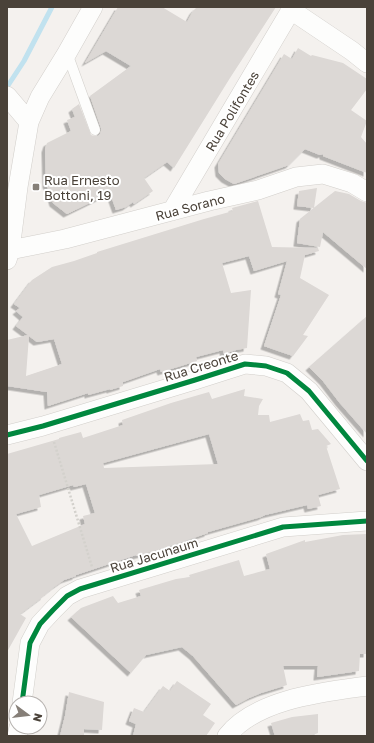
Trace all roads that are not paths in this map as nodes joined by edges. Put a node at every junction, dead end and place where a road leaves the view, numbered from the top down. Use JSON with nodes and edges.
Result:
{"nodes":[{"id":1,"x":93,"y":7,"type":"edge"},
{"id":2,"x":291,"y":9,"type":"edge"},
{"id":3,"x":67,"y":53,"type":"junction"},
{"id":4,"x":367,"y":63,"type":"edge"},
{"id":5,"x":9,"y":99,"type":"edge"},
{"id":6,"x":29,"y":122,"type":"junction"},
{"id":7,"x":95,"y":130,"type":"dead end"},
{"id":8,"x":367,"y":192,"type":"edge"},
{"id":9,"x":172,"y":211,"type":"junction"},
{"id":10,"x":8,"y":256,"type":"edge"},
{"id":11,"x":7,"y":435,"type":"edge"},
{"id":12,"x":367,"y":461,"type":"edge"},
{"id":13,"x":367,"y":521,"type":"edge"},
{"id":14,"x":367,"y":686,"type":"edge"},
{"id":15,"x":23,"y":695,"type":"edge"},
{"id":16,"x":227,"y":736,"type":"edge"}],
"edges":[{"from":1,"to":3,"type":"street"},
{"from":2,"to":4,"type":"street"},
{"from":2,"to":9,"type":"street","name":"Rua Polifontes"},
{"from":3,"to":6,"type":"street"},
{"from":3,"to":7,"type":"lane"},
{"from":5,"to":6,"type":"street"},
{"from":6,"to":10,"type":"street"},
{"from":8,"to":9,"type":"street","name":"Rua Sorano"},
{"from":9,"to":10,"type":"street","name":"Rua Sorano"},
{"from":11,"to":12,"type":"street","name":"Rua Creonte"},
{"from":13,"to":15,"type":"street","name":"Rua Jacunaum"},
{"from":14,"to":16,"type":"street"}]}
